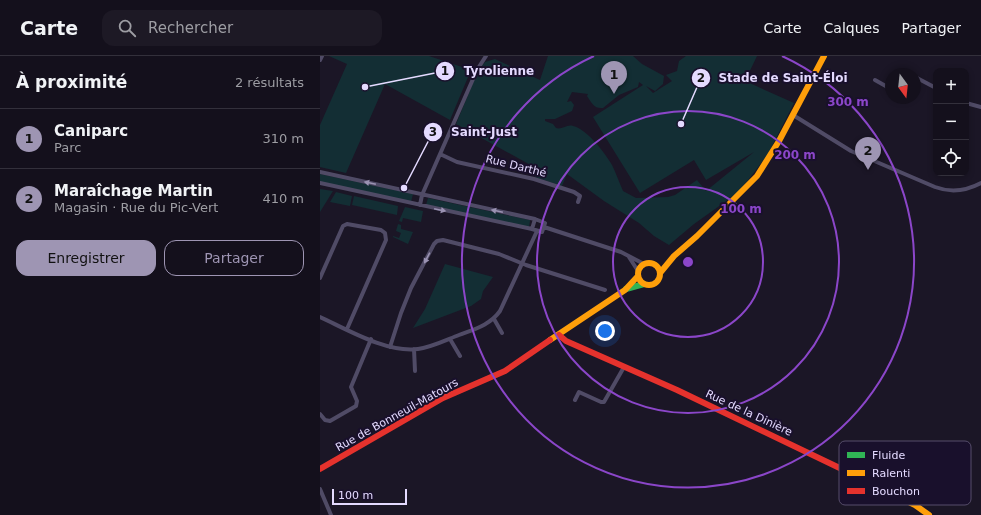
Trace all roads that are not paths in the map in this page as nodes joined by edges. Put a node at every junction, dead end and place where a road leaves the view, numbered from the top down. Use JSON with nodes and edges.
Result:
{"nodes":[{"id":1,"x":322,"y":56,"type":"edge"},
{"id":2,"x":486,"y":56,"type":"edge"},
{"id":3,"x":824,"y":56,"type":"edge"},
{"id":4,"x":320,"y":60,"type":"edge"},
{"id":5,"x":875,"y":80,"type":"dead end"},
{"id":6,"x":921,"y":80,"type":"edge"},
{"id":7,"x":885,"y":85,"type":"edge"},
{"id":8,"x":933,"y":86,"type":"edge"},
{"id":9,"x":969,"y":104,"type":"edge"},
{"id":10,"x":981,"y":107,"type":"edge"},
{"id":11,"x":793,"y":115,"type":"junction"},
{"id":12,"x":440,"y":154,"type":"junction"},
{"id":13,"x":320,"y":172,"type":"edge"},
{"id":14,"x":320,"y":183,"type":"edge"},
{"id":15,"x":981,"y":183,"type":"edge"},
{"id":16,"x":422,"y":195,"type":"junction"},
{"id":17,"x":578,"y":202,"type":"dead end"},
{"id":18,"x":420,"y":205,"type":"junction"},
{"id":19,"x":535,"y":219,"type":"junction"},
{"id":20,"x":544,"y":227,"type":"junction"},
{"id":21,"x":534,"y":230,"type":"junction"},
{"id":22,"x":627,"y":255,"type":"junction"},
{"id":23,"x":674,"y":256,"type":"junction"},
{"id":24,"x":522,"y":263,"type":"junction"},
{"id":25,"x":644,"y":264,"type":"junction"},
{"id":26,"x":655,"y":264,"type":"junction"},
{"id":27,"x":638,"y":273,"type":"junction"},
{"id":28,"x":660,"y":273,"type":"junction"},
{"id":29,"x":320,"y":278,"type":"edge"},
{"id":30,"x":644,"y":284,"type":"junction"},
{"id":31,"x":605,"y":290,"type":"dead end"},
{"id":32,"x":625,"y":290,"type":"junction"},
{"id":33,"x":320,"y":317,"type":"edge"},
{"id":34,"x":494,"y":319,"type":"junction"},
{"id":35,"x":347,"y":329,"type":"junction"},
{"id":36,"x":502,"y":333,"type":"dead end"},
{"id":37,"x":559,"y":335,"type":"junction"},
{"id":38,"x":450,"y":338,"type":"junction"},
{"id":39,"x":371,"y":340,"type":"junction"},
{"id":40,"x":390,"y":347,"type":"junction"},
{"id":41,"x":414,"y":349,"type":"junction"},
{"id":42,"x":460,"y":356,"type":"dead end"},
{"id":43,"x":624,"y":367,"type":"junction"},
{"id":44,"x":415,"y":371,"type":"dead end"},
{"id":45,"x":575,"y":400,"type":"dead end"},
{"id":46,"x":320,"y":414,"type":"edge"},
{"id":47,"x":839,"y":467,"type":"edge"},
{"id":48,"x":320,"y":468,"type":"edge"},
{"id":49,"x":320,"y":489,"type":"edge"},
{"id":50,"x":915,"y":505,"type":"edge"},
{"id":51,"x":332,"y":515,"type":"edge"},
{"id":52,"x":929,"y":515,"type":"edge"}],
"edges":[{"from":1,"to":4,"type":"street"},
{"from":2,"to":12,"type":"street"},
{"from":3,"to":11,"type":"main road"},
{"from":5,"to":7,"type":"street"},
{"from":6,"to":8,"type":"street"},
{"from":9,"to":10,"type":"street"},
{"from":11,"to":15,"type":"street"},
{"from":11,"to":23,"type":"main road"},
{"from":12,"to":16,"type":"street"},
{"from":12,"to":17,"type":"street","name":"Rue Darthé"},
{"from":16,"to":13,"type":"street","one_way":true},
{"from":14,"to":18,"type":"street"},
{"from":16,"to":18,"type":"street"},
{"from":19,"to":16,"type":"street","one_way":true},
{"from":18,"to":21,"type":"street","one_way":true},
{"from":19,"to":20,"type":"street"},
{"from":19,"to":21,"type":"street"},
{"from":20,"to":21,"type":"street"},
{"from":20,"to":22,"type":"street"},
{"from":21,"to":24,"type":"street"},
{"from":22,"to":25,"type":"street"},
{"from":22,"to":27,"type":"street"},
{"from":23,"to":26,"type":"main road"},
{"from":23,"to":28,"type":"main road"},
{"from":24,"to":31,"type":"street"},
{"from":24,"to":34,"type":"street"},
{"from":24,"to":40,"type":"street","one_way":true},
{"from":25,"to":26,"type":"main road"},
{"from":25,"to":27,"type":"main road"},
{"from":26,"to":28,"type":"main road"},
{"from":27,"to":30,"type":"main road"},
{"from":27,"to":32,"type":"main road","name":"Rue de Bonneuil-Matours"},
{"from":28,"to":30,"type":"main road"},
{"from":29,"to":35,"type":"street"},
{"from":30,"to":32,"type":"main road","name":"Rue de Bonneuil-Matours"},
{"from":32,"to":37,"type":"main road","name":"Rue de Bonneuil-Matours"},
{"from":33,"to":35,"type":"street"},
{"from":34,"to":36,"type":"street"},
{"from":34,"to":38,"type":"street"},
{"from":35,"to":39,"type":"street"},
{"from":37,"to":43,"type":"main road","name":"Rue de la Dinière"},
{"from":37,"to":48,"type":"main road","name":"Rue de Bonneuil-Matours"},
{"from":38,"to":41,"type":"street"},
{"from":38,"to":42,"type":"street"},
{"from":39,"to":40,"type":"street"},
{"from":39,"to":46,"type":"street"},
{"from":40,"to":41,"type":"street"},
{"from":41,"to":44,"type":"street"},
{"from":43,"to":45,"type":"street"},
{"from":43,"to":47,"type":"main road","name":"Rue de la Dinière"},
{"from":49,"to":51,"type":"street"},
{"from":50,"to":52,"type":"main road","name":"Rue de la Dinière"}]}
